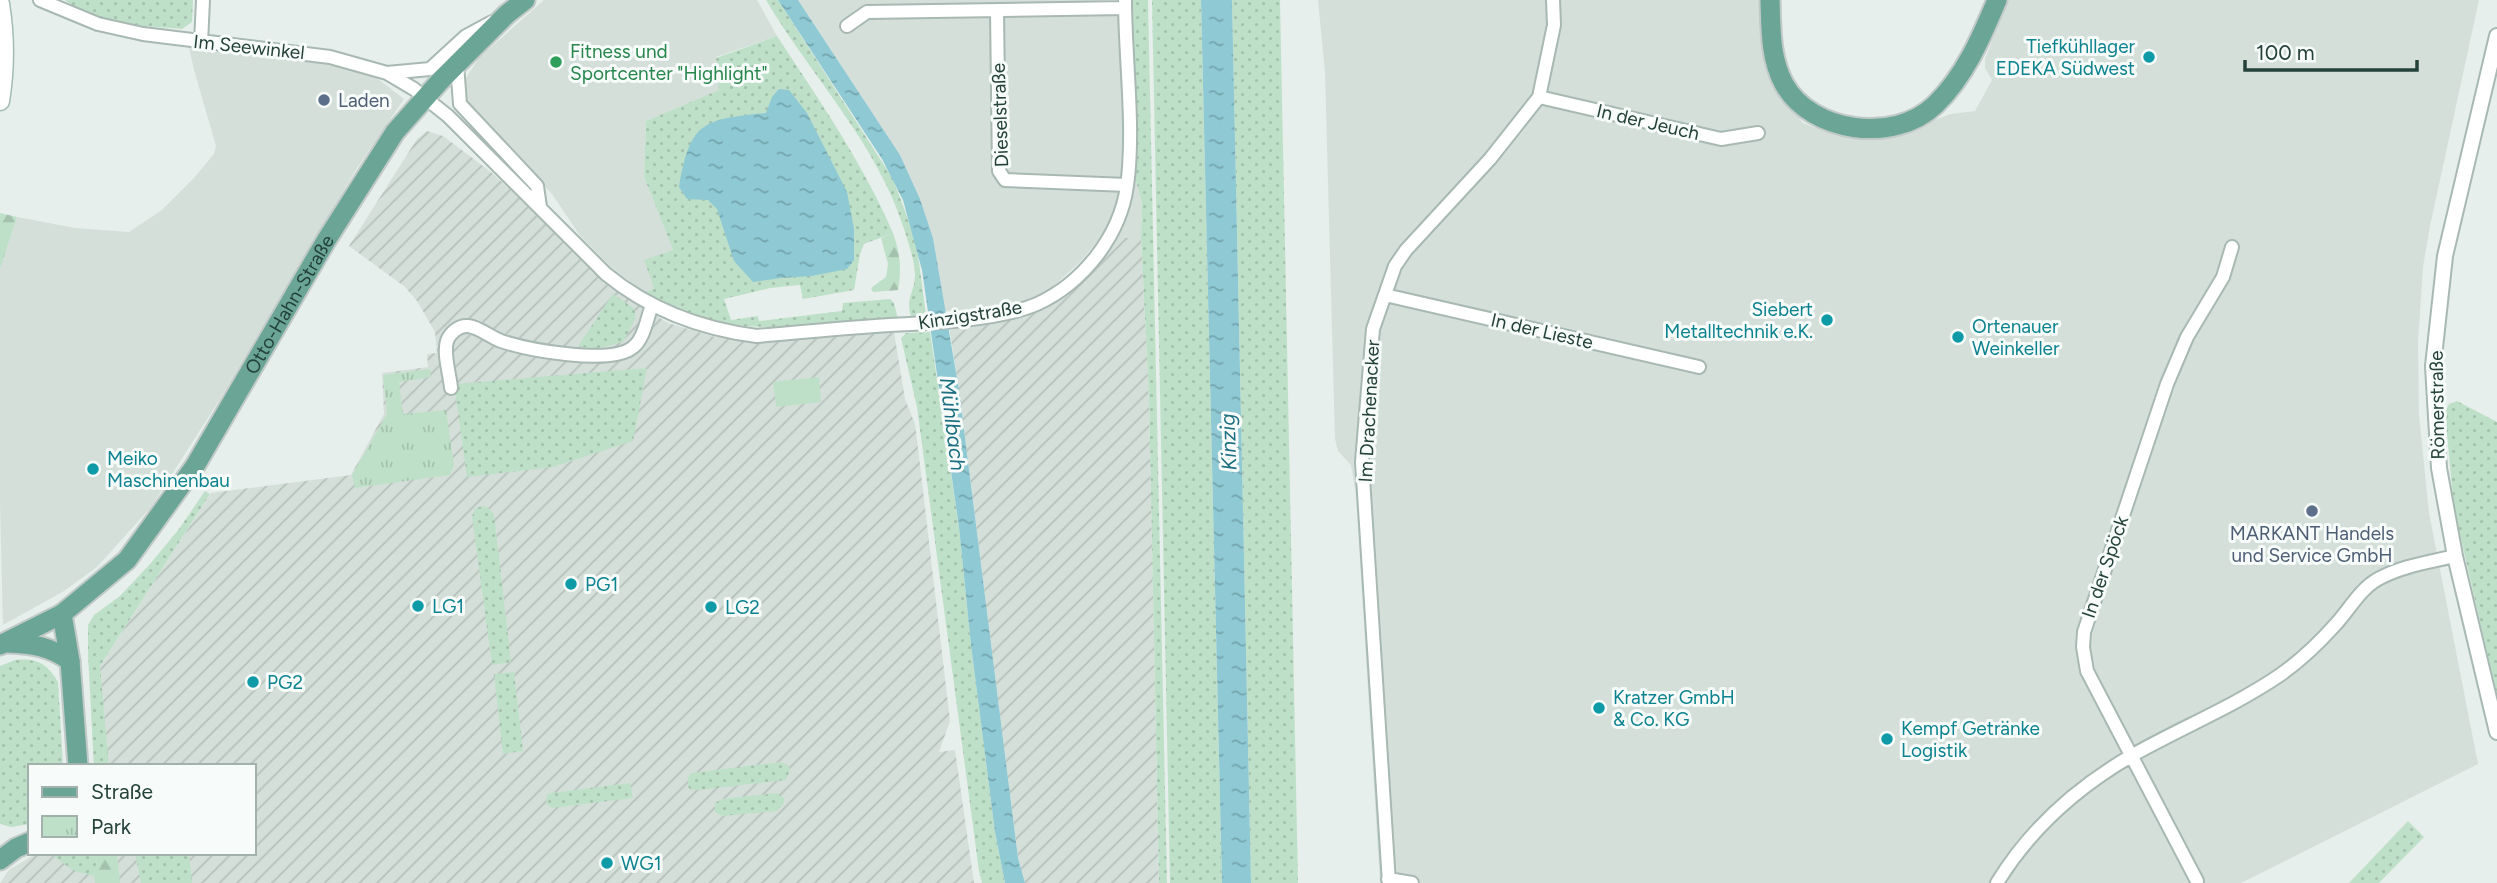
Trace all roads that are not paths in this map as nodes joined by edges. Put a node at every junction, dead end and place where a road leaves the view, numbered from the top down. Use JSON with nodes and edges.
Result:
{"nodes":[{"id":1,"x":40,"y":0,"type":"edge"},
{"id":2,"x":54,"y":0,"type":"edge"},
{"id":3,"x":203,"y":0,"type":"edge"},
{"id":4,"x":525,"y":0,"type":"edge"},
{"id":5,"x":1553,"y":0,"type":"edge"},
{"id":6,"x":1770,"y":0,"type":"edge"},
{"id":7,"x":1997,"y":0,"type":"edge"},
{"id":8,"x":0,"y":4,"type":"edge"},
{"id":9,"x":1125,"y":4,"type":"edge"},
{"id":10,"x":997,"y":10,"type":"junction"},
{"id":11,"x":67,"y":11,"type":"junction"},
{"id":12,"x":507,"y":14,"type":"junction"},
{"id":13,"x":847,"y":26,"type":"dead end"},
{"id":14,"x":2497,"y":36,"type":"edge"},
{"id":15,"x":201,"y":43,"type":"junction"},
{"id":16,"x":457,"y":64,"type":"junction"},
{"id":17,"x":387,"y":73,"type":"junction"},
{"id":18,"x":425,"y":97,"type":"junction"},
{"id":19,"x":1539,"y":97,"type":"junction"},
{"id":20,"x":0,"y":101,"type":"edge"},
{"id":21,"x":1758,"y":133,"type":"dead end"},
{"id":22,"x":1127,"y":185,"type":"junction"},
{"id":23,"x":540,"y":207,"type":"junction"},
{"id":24,"x":2232,"y":247,"type":"dead end"},
{"id":25,"x":1385,"y":295,"type":"junction"},
{"id":26,"x":652,"y":305,"type":"junction"},
{"id":27,"x":1699,"y":367,"type":"dead end"},
{"id":28,"x":452,"y":388,"type":"dead end"},
{"id":29,"x":2455,"y":556,"type":"junction"},
{"id":30,"x":62,"y":614,"type":"junction"},
{"id":31,"x":4,"y":644,"type":"edge"},
{"id":32,"x":70,"y":661,"type":"junction"},
{"id":33,"x":2497,"y":732,"type":"edge"},
{"id":34,"x":2131,"y":756,"type":"junction"},
{"id":35,"x":78,"y":764,"type":"edge"},
{"id":36,"x":15,"y":846,"type":"edge"},
{"id":37,"x":0,"y":860,"type":"edge"},
{"id":38,"x":1388,"y":881,"type":"edge"},
{"id":39,"x":2197,"y":881,"type":"dead end"},
{"id":40,"x":1412,"y":883,"type":"edge"},
{"id":41,"x":1997,"y":883,"type":"edge"}],
"edges":[{"from":1,"to":11,"type":"street","name":"Im Seewinkel"},
{"from":2,"to":11,"type":"street","name":"Im Seewinkel"},
{"from":3,"to":15,"type":"street"},
{"from":4,"to":12,"type":"main road","name":"Otto-Hahn-Straße"},
{"from":5,"to":19,"type":"street","name":"Im Drachenacker"},
{"from":6,"to":7,"type":"main road"},
{"from":8,"to":20,"type":"main road"},
{"from":9,"to":10,"type":"street"},
{"from":9,"to":22,"type":"street","name":"Kinzigstraße"},
{"from":10,"to":13,"type":"street"},
{"from":10,"to":22,"type":"street","name":"Dieselstraße"},
{"from":11,"to":15,"type":"street","name":"Im Seewinkel"},
{"from":12,"to":16,"type":"main road","name":"Otto-Hahn-Straße"},
{"from":12,"to":17,"type":"street"},
{"from":14,"to":29,"type":"street","name":"Römerstraße"},
{"from":15,"to":17,"type":"street","name":"Im Seewinkel"},
{"from":16,"to":18,"type":"main road","name":"Otto-Hahn-Straße"},
{"from":16,"to":23,"type":"street"},
{"from":17,"to":18,"type":"street","name":"Im Seewinkel"},
{"from":18,"to":23,"type":"street","name":"Kinzigstraße"},
{"from":18,"to":30,"type":"main road","name":"Otto-Hahn-Straße"},
{"from":19,"to":21,"type":"street","name":"In der Jeuch"},
{"from":19,"to":25,"type":"street","name":"Im Drachenacker"},
{"from":22,"to":26,"type":"street","name":"Kinzigstraße"},
{"from":23,"to":26,"type":"street","name":"Kinzigstraße"},
{"from":24,"to":34,"type":"street","name":"In der Spöck"},
{"from":25,"to":27,"type":"street","name":"In der Lieste"},
{"from":25,"to":38,"type":"street","name":"Im Drachenacker"},
{"from":26,"to":28,"type":"street"},
{"from":29,"to":33,"type":"street","name":"Römerstraße"},
{"from":29,"to":34,"type":"street"},
{"from":30,"to":31,"type":"main road","name":"Otto-Hahn-Straße"},
{"from":30,"to":32,"type":"main road"},
{"from":31,"to":32,"type":"main road"},
{"from":32,"to":35,"type":"main road"},
{"from":34,"to":39,"type":"street","name":"In der Spöck"},
{"from":34,"to":41,"type":"street"},
{"from":36,"to":37,"type":"main road"},
{"from":38,"to":40,"type":"street","name":"Im Drachenacker"}]}
